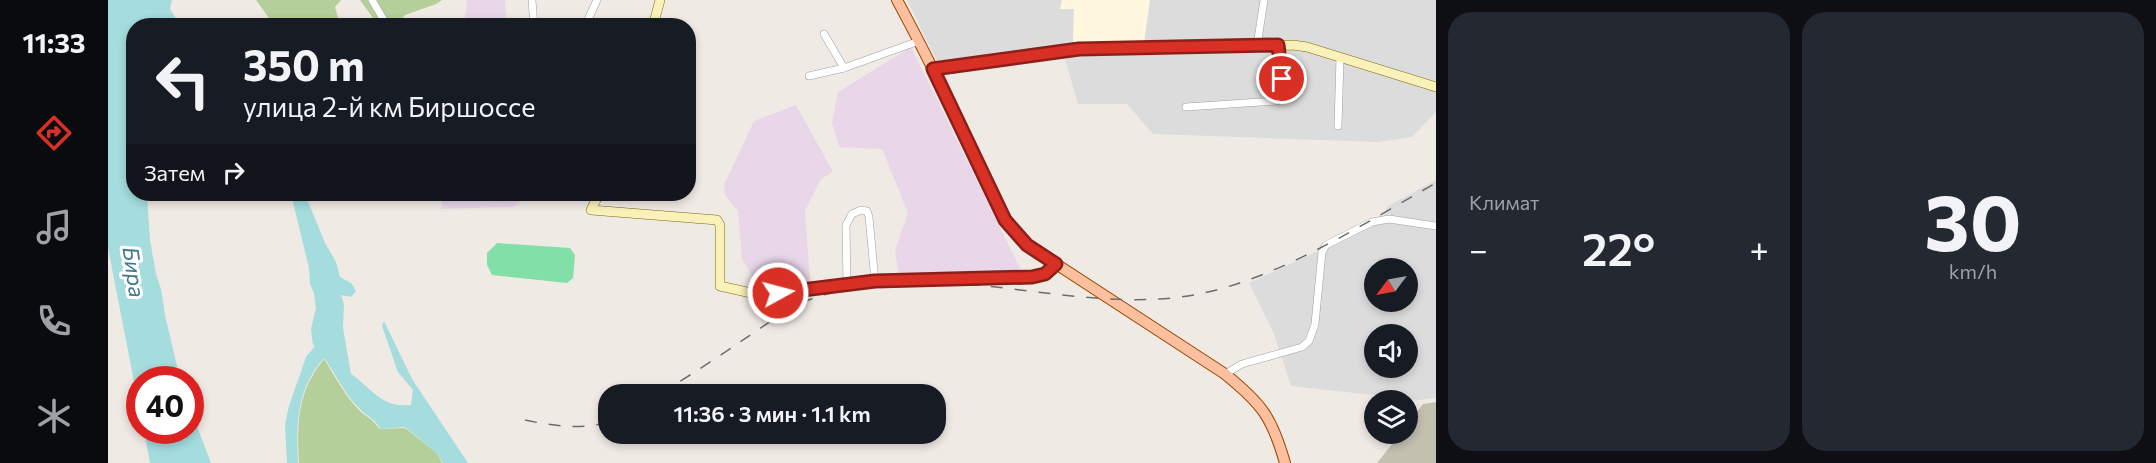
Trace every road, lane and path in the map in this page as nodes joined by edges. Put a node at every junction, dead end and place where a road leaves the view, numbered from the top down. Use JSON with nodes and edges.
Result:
{"nodes":[{"id":1,"x":372,"y":0,"type":"edge"},
{"id":2,"x":532,"y":0,"type":"edge"},
{"id":3,"x":597,"y":0,"type":"edge"},
{"id":4,"x":660,"y":0,"type":"edge"},
{"id":5,"x":897,"y":0,"type":"edge"},
{"id":6,"x":1264,"y":0,"type":"edge"},
{"id":7,"x":383,"y":18,"type":"edge"},
{"id":8,"x":533,"y":18,"type":"edge"},
{"id":9,"x":589,"y":18,"type":"edge"},
{"id":10,"x":655,"y":18,"type":"edge"},
{"id":11,"x":824,"y":34,"type":"dead end"},
{"id":12,"x":919,"y":41,"type":"junction"},
{"id":13,"x":1278,"y":45,"type":"junction"},
{"id":14,"x":1257,"y":46,"type":"junction"},
{"id":15,"x":1340,"y":58,"type":"junction"},
{"id":16,"x":844,"y":68,"type":"junction"},
{"id":17,"x":933,"y":69,"type":"junction"},
{"id":18,"x":809,"y":76,"type":"dead end"},
{"id":19,"x":1436,"y":87,"type":"edge"},
{"id":20,"x":1186,"y":107,"type":"dead end"},
{"id":21,"x":1338,"y":126,"type":"dead end"},
{"id":22,"x":596,"y":201,"type":"edge"},
{"id":23,"x":1436,"y":226,"type":"edge"},
{"id":24,"x":1056,"y":264,"type":"junction"},
{"id":25,"x":875,"y":281,"type":"junction"},
{"id":26,"x":847,"y":284,"type":"junction"},
{"id":27,"x":1225,"y":374,"type":"junction"},
{"id":28,"x":1285,"y":463,"type":"edge"}],
"edges":[{"from":1,"to":7,"type":"street"},
{"from":2,"to":8,"type":"street"},
{"from":3,"to":9,"type":"street"},
{"from":4,"to":10,"type":"street"},
{"from":5,"to":12,"type":"main road"},
{"from":6,"to":14,"type":"street"},
{"from":11,"to":16,"type":"street"},
{"from":12,"to":16,"type":"street"},
{"from":12,"to":17,"type":"main road"},
{"from":13,"to":14,"type":"street"},
{"from":13,"to":15,"type":"street"},
{"from":13,"to":20,"type":"street"},
{"from":14,"to":17,"type":"street"},
{"from":15,"to":19,"type":"street"},
{"from":15,"to":21,"type":"street"},
{"from":16,"to":18,"type":"street"},
{"from":17,"to":24,"type":"main road"},
{"from":22,"to":26,"type":"street"},
{"from":23,"to":27,"type":"street"},
{"from":24,"to":25,"type":"street"},
{"from":24,"to":27,"type":"main road"},
{"from":25,"to":26,"type":"street"},
{"from":25,"to":26,"type":"street"},
{"from":27,"to":28,"type":"main road"}]}
